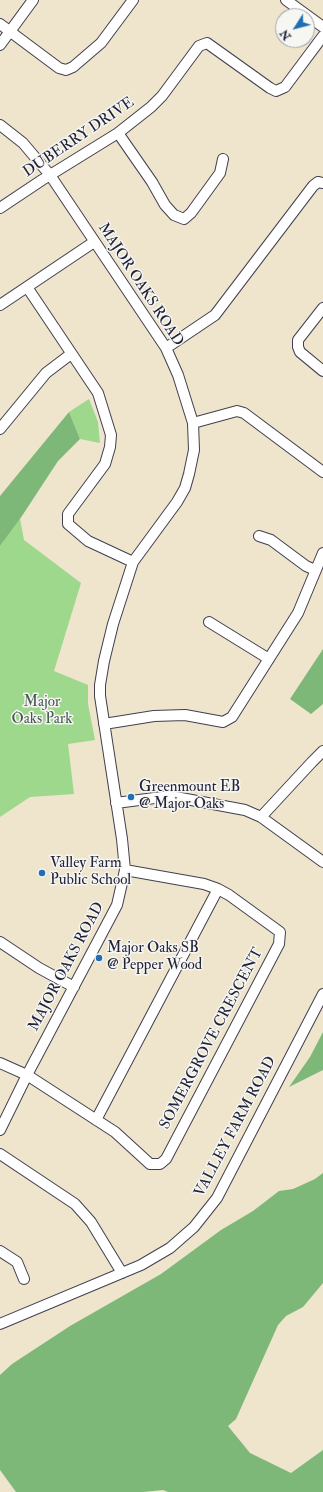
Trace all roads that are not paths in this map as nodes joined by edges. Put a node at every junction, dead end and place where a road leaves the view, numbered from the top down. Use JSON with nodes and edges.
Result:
{"nodes":[{"id":1,"x":33,"y":0,"type":"edge"},
{"id":2,"x":133,"y":0,"type":"edge"},
{"id":3,"x":286,"y":0,"type":"edge"},
{"id":4,"x":0,"y":24,"type":"edge"},
{"id":5,"x":323,"y":27,"type":"edge"},
{"id":6,"x":10,"y":31,"type":"junction"},
{"id":7,"x":323,"y":36,"type":"edge"},
{"id":8,"x":0,"y":45,"type":"edge"},
{"id":9,"x":0,"y":125,"type":"edge"},
{"id":10,"x":118,"y":133,"type":"junction"},
{"id":11,"x":223,"y":159,"type":"dead end"},
{"id":12,"x":50,"y":175,"type":"junction"},
{"id":13,"x":323,"y":183,"type":"edge"},
{"id":14,"x":0,"y":208,"type":"edge"},
{"id":15,"x":94,"y":242,"type":"junction"},
{"id":16,"x":27,"y":287,"type":"junction"},
{"id":17,"x":0,"y":305,"type":"edge"},
{"id":18,"x":323,"y":308,"type":"edge"},
{"id":19,"x":166,"y":348,"type":"junction"},
{"id":20,"x":71,"y":354,"type":"junction"},
{"id":21,"x":323,"y":371,"type":"edge"},
{"id":22,"x":193,"y":424,"type":"junction"},
{"id":23,"x":0,"y":429,"type":"edge"},
{"id":24,"x":323,"y":472,"type":"edge"},
{"id":25,"x":259,"y":536,"type":"dead end"},
{"id":26,"x":323,"y":553,"type":"edge"},
{"id":27,"x":133,"y":562,"type":"junction"},
{"id":28,"x":315,"y":570,"type":"junction"},
{"id":29,"x":209,"y":622,"type":"dead end"},
{"id":30,"x":269,"y":659,"type":"junction"},
{"id":31,"x":104,"y":724,"type":"junction"},
{"id":32,"x":323,"y":751,"type":"edge"},
{"id":33,"x":116,"y":803,"type":"junction"},
{"id":34,"x":261,"y":817,"type":"junction"},
{"id":35,"x":323,"y":862,"type":"edge"},
{"id":36,"x":125,"y":870,"type":"junction"},
{"id":37,"x":218,"y":889,"type":"junction"},
{"id":38,"x":0,"y":942,"type":"edge"},
{"id":39,"x":74,"y":987,"type":"junction"},
{"id":40,"x":323,"y":994,"type":"edge"},
{"id":41,"x":0,"y":1063,"type":"edge"},
{"id":42,"x":27,"y":1075,"type":"junction"},
{"id":43,"x":96,"y":1120,"type":"junction"},
{"id":44,"x":0,"y":1130,"type":"edge"},
{"id":45,"x":0,"y":1154,"type":"edge"},
{"id":46,"x":0,"y":1251,"type":"edge"},
{"id":47,"x":122,"y":1273,"type":"junction"},
{"id":48,"x":24,"y":1279,"type":"dead end"},
{"id":49,"x":0,"y":1324,"type":"edge"}],
"edges":[{"from":1,"to":6,"type":"street"},
{"from":2,"to":6,"type":"street"},
{"from":3,"to":5,"type":"street"},
{"from":4,"to":6,"type":"street"},
{"from":6,"to":8,"type":"street"},
{"from":7,"to":10,"type":"street","name":"DUBERRY DRIVE"},
{"from":9,"to":12,"type":"street","name":"MAJOR OAKS ROAD"},
{"from":10,"to":11,"type":"street"},
{"from":10,"to":12,"type":"street","name":"DUBERRY DRIVE"},
{"from":12,"to":14,"type":"street","name":"DUBERRY DRIVE"},
{"from":12,"to":15,"type":"street","name":"MAJOR OAKS ROAD"},
{"from":13,"to":19,"type":"street"},
{"from":15,"to":16,"type":"street"},
{"from":15,"to":19,"type":"street","name":"MAJOR OAKS ROAD"},
{"from":16,"to":17,"type":"street"},
{"from":16,"to":20,"type":"street"},
{"from":18,"to":21,"type":"street"},
{"from":19,"to":22,"type":"street","name":"MAJOR OAKS ROAD"},
{"from":20,"to":23,"type":"street"},
{"from":20,"to":27,"type":"street"},
{"from":22,"to":24,"type":"street"},
{"from":22,"to":27,"type":"street","name":"MAJOR OAKS ROAD"},
{"from":25,"to":28,"type":"street"},
{"from":26,"to":28,"type":"street"},
{"from":27,"to":31,"type":"street","name":"MAJOR OAKS ROAD"},
{"from":28,"to":30,"type":"street"},
{"from":29,"to":30,"type":"street"},
{"from":30,"to":31,"type":"street"},
{"from":31,"to":33,"type":"street","name":"MAJOR OAKS ROAD"},
{"from":32,"to":34,"type":"street"},
{"from":33,"to":34,"type":"street"},
{"from":33,"to":36,"type":"street","name":"MAJOR OAKS ROAD"},
{"from":34,"to":35,"type":"street"},
{"from":36,"to":37,"type":"street","name":"SOMERGROVE CRESCENT"},
{"from":36,"to":39,"type":"street","name":"MAJOR OAKS ROAD"},
{"from":37,"to":43,"type":"street"},
{"from":37,"to":43,"type":"street","name":"SOMERGROVE CRESCENT"},
{"from":38,"to":39,"type":"street"},
{"from":39,"to":42,"type":"street","name":"MAJOR OAKS ROAD"},
{"from":40,"to":47,"type":"street","name":"VALLEY FARM ROAD"},
{"from":41,"to":42,"type":"street","name":"SOMERGROVE CRESCENT"},
{"from":42,"to":43,"type":"street","name":"SOMERGROVE CRESCENT"},
{"from":42,"to":44,"type":"street","name":"MAJOR OAKS ROAD"},
{"from":45,"to":47,"type":"street"},
{"from":46,"to":48,"type":"street"},
{"from":47,"to":49,"type":"street","name":"VALLEY FARM ROAD"}]}
